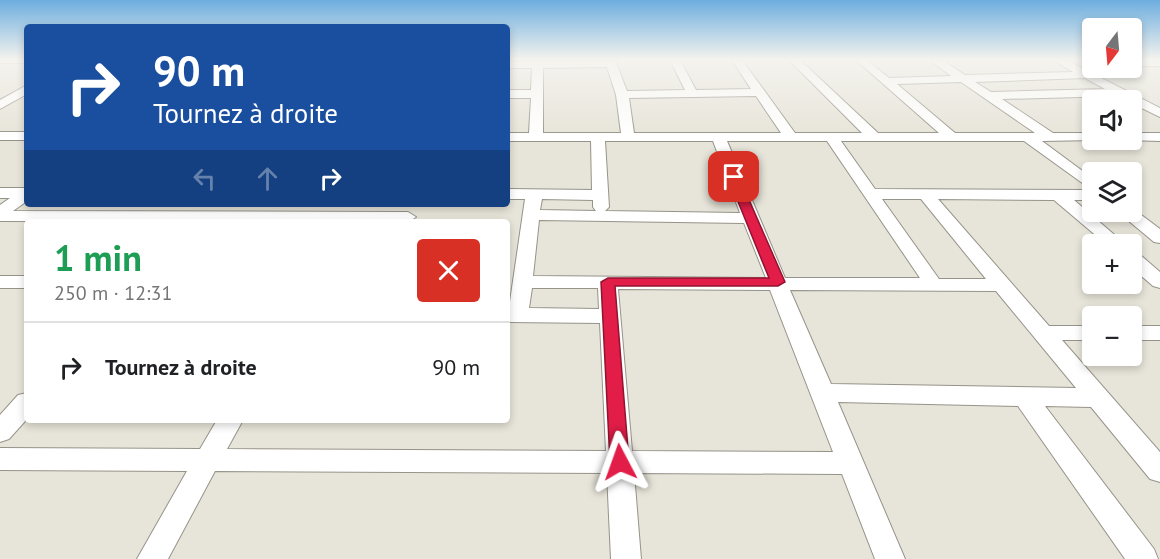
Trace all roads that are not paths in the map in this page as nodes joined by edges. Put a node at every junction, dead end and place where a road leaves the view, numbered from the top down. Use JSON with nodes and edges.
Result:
{"nodes":[{"id":1,"x":537,"y":86,"type":"edge"},
{"id":2,"x":619,"y":86,"type":"edge"},
{"id":3,"x":688,"y":86,"type":"edge"},
{"id":4,"x":755,"y":86,"type":"edge"},
{"id":5,"x":821,"y":86,"type":"edge"},
{"id":6,"x":894,"y":86,"type":"edge"},
{"id":7,"x":975,"y":86,"type":"edge"},
{"id":8,"x":24,"y":90,"type":"edge"},
{"id":9,"x":759,"y":92,"type":"junction"},
{"id":10,"x":692,"y":93,"type":"junction"},
{"id":11,"x":1082,"y":93,"type":"edge"},
{"id":12,"x":510,"y":94,"type":"edge"},
{"id":13,"x":537,"y":94,"type":"junction"},
{"id":14,"x":622,"y":95,"type":"junction"},
{"id":15,"x":24,"y":96,"type":"edge"},
{"id":16,"x":990,"y":96,"type":"junction"},
{"id":17,"x":6,"y":97,"type":"edge"},
{"id":18,"x":1142,"y":104,"type":"edge"},
{"id":19,"x":0,"y":105,"type":"edge"},
{"id":20,"x":1160,"y":113,"type":"edge"},
{"id":21,"x":0,"y":136,"type":"edge"},
{"id":22,"x":24,"y":136,"type":"edge"},
{"id":23,"x":510,"y":137,"type":"edge"},
{"id":24,"x":536,"y":137,"type":"junction"},
{"id":25,"x":598,"y":137,"type":"junction"},
{"id":26,"x":628,"y":137,"type":"junction"},
{"id":27,"x":718,"y":137,"type":"junction"},
{"id":28,"x":791,"y":137,"type":"junction"},
{"id":29,"x":831,"y":137,"type":"junction"},
{"id":30,"x":874,"y":137,"type":"junction"},
{"id":31,"x":952,"y":137,"type":"junction"},
{"id":32,"x":1027,"y":137,"type":"junction"},
{"id":33,"x":1050,"y":137,"type":"junction"},
{"id":34,"x":1082,"y":137,"type":"edge"},
{"id":35,"x":1142,"y":137,"type":"edge"},
{"id":36,"x":1160,"y":137,"type":"edge"},
{"id":37,"x":1142,"y":140,"type":"edge"},
{"id":38,"x":1160,"y":148,"type":"edge"},
{"id":39,"x":1082,"y":178,"type":"edge"},
{"id":40,"x":0,"y":193,"type":"edge"},
{"id":41,"x":24,"y":193,"type":"edge"},
{"id":42,"x":510,"y":194,"type":"edge"},
{"id":43,"x":871,"y":194,"type":"junction"},
{"id":44,"x":24,"y":195,"type":"edge"},
{"id":45,"x":534,"y":195,"type":"junction"},
{"id":46,"x":600,"y":195,"type":"junction"},
{"id":47,"x":926,"y":195,"type":"junction"},
{"id":48,"x":1058,"y":195,"type":"junction"},
{"id":49,"x":1082,"y":195,"type":"edge"},
{"id":50,"x":66,"y":207,"type":"edge"},
{"id":51,"x":350,"y":211,"type":"edge"},
{"id":52,"x":201,"y":214,"type":"edge"},
{"id":53,"x":409,"y":214,"type":"edge"},
{"id":54,"x":0,"y":215,"type":"edge"},
{"id":55,"x":532,"y":215,"type":"junction"},
{"id":56,"x":602,"y":215,"type":"junction"},
{"id":57,"x":54,"y":217,"type":"junction"},
{"id":58,"x":749,"y":218,"type":"junction"},
{"id":59,"x":1139,"y":222,"type":"edge"},
{"id":60,"x":1104,"y":234,"type":"edge"},
{"id":61,"x":1160,"y":238,"type":"edge"},
{"id":62,"x":1142,"y":266,"type":"edge"},
{"id":63,"x":0,"y":282,"type":"edge"},
{"id":64,"x":24,"y":282,"type":"edge"},
{"id":65,"x":524,"y":282,"type":"junction"},
{"id":66,"x":608,"y":282,"type":"junction"},
{"id":67,"x":778,"y":282,"type":"junction"},
{"id":68,"x":1160,"y":282,"type":"edge"},
{"id":69,"x":934,"y":285,"type":"junction"},
{"id":70,"x":1001,"y":285,"type":"junction"},
{"id":71,"x":513,"y":315,"type":"edge"},
{"id":72,"x":609,"y":316,"type":"junction"},
{"id":73,"x":1043,"y":333,"type":"junction"},
{"id":74,"x":1082,"y":333,"type":"edge"},
{"id":75,"x":1142,"y":333,"type":"edge"},
{"id":76,"x":1160,"y":333,"type":"edge"},
{"id":77,"x":822,"y":393,"type":"junction"},
{"id":78,"x":1025,"y":397,"type":"junction"},
{"id":79,"x":1098,"y":398,"type":"junction"},
{"id":80,"x":24,"y":405,"type":"edge"},
{"id":81,"x":228,"y":423,"type":"edge"},
{"id":82,"x":0,"y":432,"type":"edge"},
{"id":83,"x":0,"y":459,"type":"edge"},
{"id":84,"x":206,"y":460,"type":"junction"},
{"id":85,"x":620,"y":462,"type":"junction"},
{"id":86,"x":851,"y":463,"type":"junction"},
{"id":87,"x":1160,"y":471,"type":"edge"},
{"id":88,"x":152,"y":559,"type":"edge"},
{"id":89,"x":626,"y":559,"type":"edge"},
{"id":90,"x":890,"y":559,"type":"edge"},
{"id":91,"x":1143,"y":559,"type":"edge"}],
"edges":[{"from":1,"to":13,"type":"street"},
{"from":2,"to":14,"type":"street"},
{"from":3,"to":10,"type":"street"},
{"from":4,"to":9,"type":"street"},
{"from":5,"to":30,"type":"street"},
{"from":6,"to":31,"type":"street"},
{"from":7,"to":16,"type":"street"},
{"from":8,"to":17,"type":"street"},
{"from":9,"to":10,"type":"street"},
{"from":9,"to":28,"type":"street"},
{"from":10,"to":14,"type":"street"},
{"from":11,"to":16,"type":"street"},
{"from":12,"to":13,"type":"street"},
{"from":13,"to":24,"type":"street"},
{"from":14,"to":26,"type":"street"},
{"from":15,"to":17,"type":"street"},
{"from":16,"to":33,"type":"street"},
{"from":17,"to":19,"type":"street"},
{"from":18,"to":20,"type":"street"},
{"from":21,"to":22,"type":"street"},
{"from":23,"to":24,"type":"street"},
{"from":24,"to":25,"type":"street"},
{"from":25,"to":26,"type":"street"},
{"from":25,"to":46,"type":"street"},
{"from":26,"to":27,"type":"street"},
{"from":27,"to":28,"type":"street"},
{"from":27,"to":58,"type":"street"},
{"from":28,"to":29,"type":"street"},
{"from":29,"to":30,"type":"street"},
{"from":29,"to":43,"type":"street"},
{"from":30,"to":31,"type":"street"},
{"from":31,"to":32,"type":"street"},
{"from":32,"to":33,"type":"street"},
{"from":32,"to":39,"type":"street"},
{"from":33,"to":34,"type":"street"},
{"from":35,"to":36,"type":"street"},
{"from":37,"to":38,"type":"street"},
{"from":40,"to":41,"type":"street"},
{"from":42,"to":45,"type":"street"},
{"from":43,"to":47,"type":"street"},
{"from":43,"to":69,"type":"street"},
{"from":44,"to":54,"type":"street"},
{"from":45,"to":46,"type":"street"},
{"from":45,"to":55,"type":"street"},
{"from":46,"to":56,"type":"street"},
{"from":47,"to":48,"type":"street"},
{"from":47,"to":70,"type":"street"},
{"from":48,"to":49,"type":"street"},
{"from":48,"to":60,"type":"street"},
{"from":50,"to":57,"type":"street"},
{"from":51,"to":52,"type":"street"},
{"from":51,"to":53,"type":"street"},
{"from":52,"to":57,"type":"street"},
{"from":54,"to":57,"type":"street"},
{"from":55,"to":56,"type":"street"},
{"from":55,"to":65,"type":"street"},
{"from":56,"to":58,"type":"street"},
{"from":58,"to":67,"type":"street"},
{"from":59,"to":61,"type":"street"},
{"from":62,"to":68,"type":"street"},
{"from":63,"to":64,"type":"street"},
{"from":65,"to":66,"type":"street"},
{"from":65,"to":71,"type":"street"},
{"from":66,"to":67,"type":"street"},
{"from":66,"to":72,"type":"street"},
{"from":67,"to":69,"type":"street"},
{"from":67,"to":77,"type":"street"},
{"from":69,"to":70,"type":"street"},
{"from":70,"to":73,"type":"street"},
{"from":71,"to":72,"type":"street"},
{"from":72,"to":85,"type":"street"},
{"from":73,"to":74,"type":"street"},
{"from":73,"to":79,"type":"street"},
{"from":75,"to":76,"type":"street"},
{"from":77,"to":78,"type":"street"},
{"from":77,"to":86,"type":"street"},
{"from":78,"to":79,"type":"street"},
{"from":78,"to":91,"type":"street"},
{"from":79,"to":87,"type":"street"},
{"from":80,"to":82,"type":"street"},
{"from":81,"to":84,"type":"street"},
{"from":83,"to":84,"type":"street"},
{"from":84,"to":85,"type":"street"},
{"from":84,"to":88,"type":"street"},
{"from":85,"to":86,"type":"street"},
{"from":85,"to":89,"type":"street"},
{"from":86,"to":90,"type":"street"}]}
